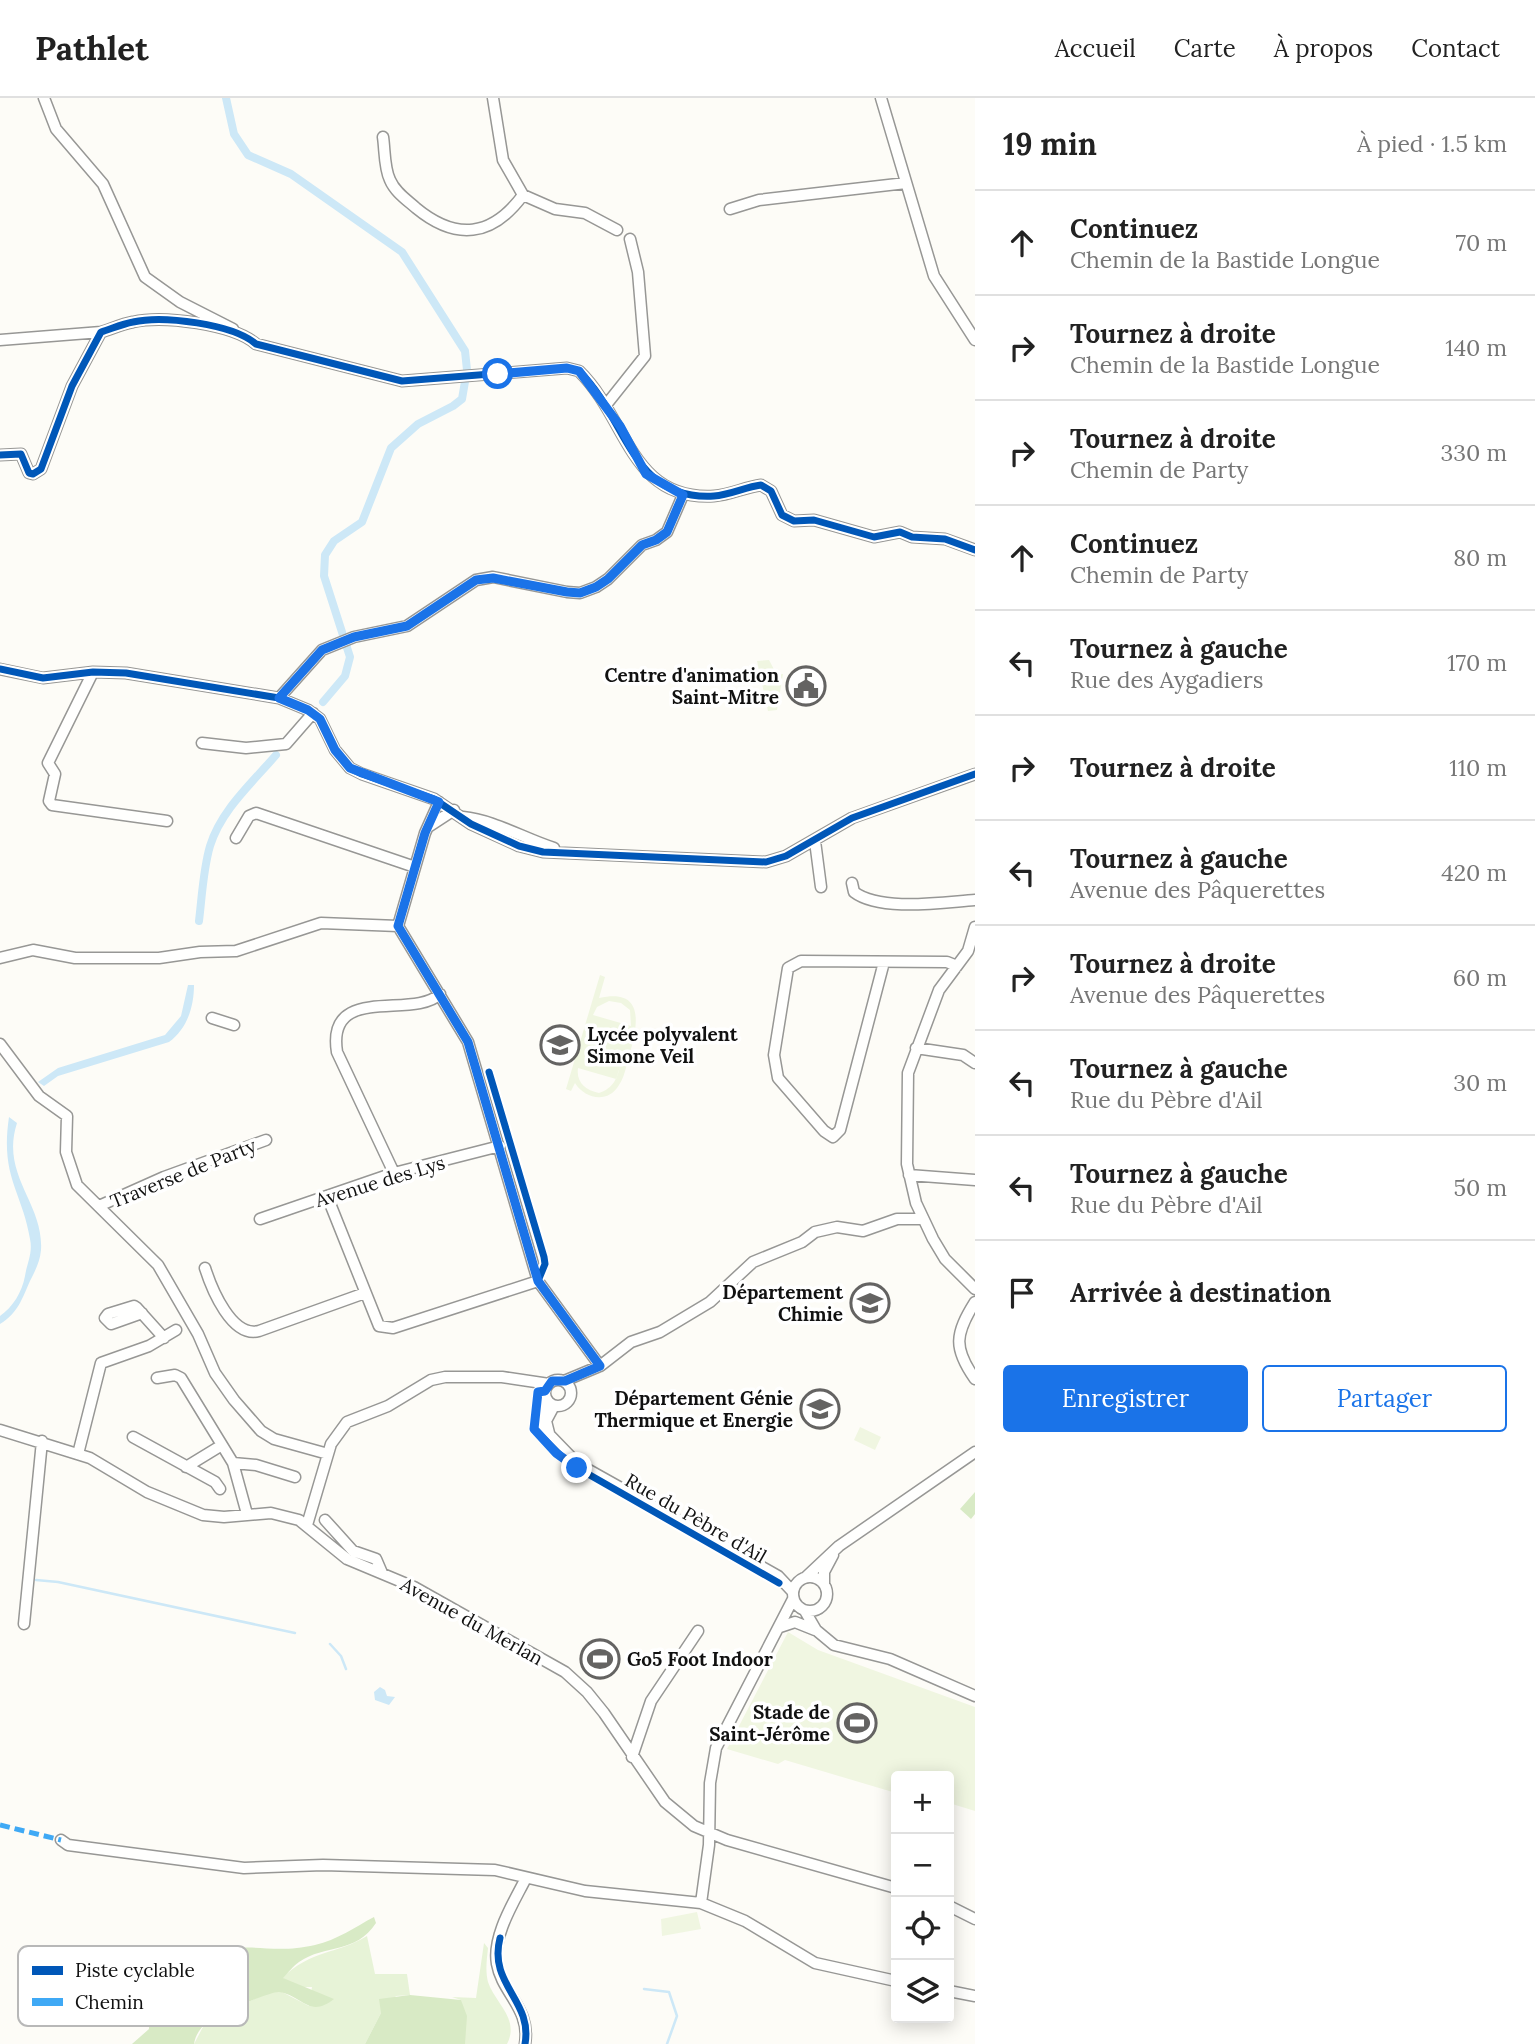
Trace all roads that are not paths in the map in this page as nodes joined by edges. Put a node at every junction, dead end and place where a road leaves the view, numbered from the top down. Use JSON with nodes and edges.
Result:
{"nodes":[{"id":1,"x":44,"y":98,"type":"edge"},
{"id":2,"x":493,"y":98,"type":"edge"},
{"id":3,"x":881,"y":98,"type":"edge"},
{"id":4,"x":383,"y":137,"type":"dead end"},
{"id":5,"x":906,"y":183,"type":"junction"},
{"id":6,"x":523,"y":195,"type":"junction"},
{"id":7,"x":730,"y":209,"type":"dead end"},
{"id":8,"x":617,"y":230,"type":"dead end"},
{"id":9,"x":630,"y":239,"type":"dead end"},
{"id":10,"x":233,"y":330,"type":"junction"},
{"id":11,"x":101,"y":332,"type":"junction"},
{"id":12,"x":0,"y":340,"type":"edge"},
{"id":13,"x":975,"y":340,"type":"edge"},
{"id":14,"x":606,"y":405,"type":"junction"},
{"id":15,"x":0,"y":455,"type":"edge"},
{"id":16,"x":683,"y":495,"type":"junction"},
{"id":17,"x":975,"y":550,"type":"edge"},
{"id":18,"x":0,"y":669,"type":"edge"},
{"id":19,"x":93,"y":673,"type":"junction"},
{"id":20,"x":279,"y":698,"type":"junction"},
{"id":21,"x":314,"y":714,"type":"junction"},
{"id":22,"x":201,"y":743,"type":"dead end"},
{"id":23,"x":975,"y":776,"type":"edge"},
{"id":24,"x":439,"y":802,"type":"junction"},
{"id":25,"x":454,"y":810,"type":"junction"},
{"id":26,"x":167,"y":821,"type":"dead end"},
{"id":27,"x":427,"y":828,"type":"junction"},
{"id":28,"x":236,"y":838,"type":"dead end"},
{"id":29,"x":814,"y":841,"type":"junction"},
{"id":30,"x":415,"y":867,"type":"junction"},
{"id":31,"x":852,"y":883,"type":"dead end"},
{"id":32,"x":821,"y":887,"type":"dead end"},
{"id":33,"x":975,"y":901,"type":"edge"},
{"id":34,"x":398,"y":926,"type":"junction"},
{"id":35,"x":975,"y":927,"type":"edge"},
{"id":36,"x":0,"y":958,"type":"edge"},
{"id":37,"x":884,"y":962,"type":"junction"},
{"id":38,"x":957,"y":966,"type":"junction"},
{"id":39,"x":440,"y":994,"type":"junction"},
{"id":40,"x":212,"y":1018,"type":"dead end"},
{"id":41,"x":234,"y":1026,"type":"dead end"},
{"id":42,"x":0,"y":1044,"type":"edge"},
{"id":43,"x":916,"y":1048,"type":"junction"},
{"id":44,"x":975,"y":1063,"type":"edge"},
{"id":45,"x":266,"y":1140,"type":"dead end"},
{"id":46,"x":500,"y":1146,"type":"junction"},
{"id":47,"x":394,"y":1173,"type":"junction"},
{"id":48,"x":909,"y":1175,"type":"junction"},
{"id":49,"x":975,"y":1180,"type":"edge"},
{"id":50,"x":327,"y":1196,"type":"junction"},
{"id":51,"x":100,"y":1206,"type":"junction"},
{"id":52,"x":260,"y":1219,"type":"dead end"},
{"id":53,"x":922,"y":1219,"type":"junction"},
{"id":54,"x":205,"y":1268,"type":"dead end"},
{"id":55,"x":538,"y":1281,"type":"junction"},
{"id":56,"x":975,"y":1289,"type":"edge"},
{"id":57,"x":365,"y":1293,"type":"junction"},
{"id":58,"x":975,"y":1302,"type":"edge"},
{"id":59,"x":142,"y":1313,"type":"dead end"},
{"id":60,"x":176,"y":1330,"type":"dead end"},
{"id":61,"x":164,"y":1338,"type":"junction"},
{"id":62,"x":600,"y":1366,"type":"junction"},
{"id":63,"x":589,"y":1373,"type":"junction"},
{"id":64,"x":156,"y":1378,"type":"dead end"},
{"id":65,"x":975,"y":1380,"type":"edge"},
{"id":66,"x":565,"y":1381,"type":"junction"},
{"id":67,"x":549,"y":1384,"type":"junction"},
{"id":68,"x":571,"y":1392,"type":"junction"},
{"id":69,"x":545,"y":1397,"type":"junction"},
{"id":70,"x":554,"y":1406,"type":"junction"},
{"id":71,"x":0,"y":1430,"type":"edge"},
{"id":72,"x":133,"y":1437,"type":"dead end"},
{"id":73,"x":553,"y":1440,"type":"junction"},
{"id":74,"x":42,"y":1441,"type":"junction"},
{"id":75,"x":222,"y":1445,"type":"junction"},
{"id":76,"x":329,"y":1449,"type":"junction"},
{"id":77,"x":975,"y":1452,"type":"edge"},
{"id":78,"x":78,"y":1454,"type":"junction"},
{"id":79,"x":233,"y":1463,"type":"junction"},
{"id":80,"x":186,"y":1467,"type":"junction"},
{"id":81,"x":295,"y":1477,"type":"dead end"},
{"id":82,"x":220,"y":1489,"type":"dead end"},
{"id":83,"x":313,"y":1502,"type":"junction"},
{"id":84,"x":247,"y":1514,"type":"junction"},
{"id":85,"x":285,"y":1514,"type":"junction"},
{"id":86,"x":325,"y":1520,"type":"dead end"},
{"id":87,"x":307,"y":1525,"type":"junction"},
{"id":88,"x":839,"y":1546,"type":"junction"},
{"id":89,"x":382,"y":1573,"type":"junction"},
{"id":90,"x":802,"y":1579,"type":"junction"},
{"id":91,"x":783,"y":1580,"type":"junction"},
{"id":92,"x":824,"y":1584,"type":"junction"},
{"id":93,"x":793,"y":1596,"type":"junction"},
{"id":94,"x":818,"y":1609,"type":"junction"},
{"id":95,"x":803,"y":1610,"type":"junction"},
{"id":96,"x":24,"y":1624,"type":"dead end"},
{"id":97,"x":781,"y":1624,"type":"junction"},
{"id":98,"x":816,"y":1630,"type":"junction"},
{"id":99,"x":698,"y":1631,"type":"dead end"},
{"id":100,"x":975,"y":1696,"type":"edge"},
{"id":101,"x":632,"y":1757,"type":"junction"},
{"id":102,"x":709,"y":1834,"type":"junction"},
{"id":103,"x":61,"y":1840,"type":"dead end"},
{"id":104,"x":526,"y":1878,"type":"junction"},
{"id":105,"x":891,"y":1887,"type":"edge"},
{"id":106,"x":701,"y":1903,"type":"junction"},
{"id":107,"x":954,"y":1910,"type":"edge"},
{"id":108,"x":975,"y":1919,"type":"edge"},
{"id":109,"x":891,"y":1980,"type":"edge"},
{"id":110,"x":954,"y":1992,"type":"edge"},
{"id":111,"x":975,"y":1996,"type":"edge"},
{"id":112,"x":525,"y":2044,"type":"edge"}],
"edges":[{"from":1,"to":10,"type":"street"},
{"from":2,"to":6,"type":"street"},
{"from":3,"to":5,"type":"street"},
{"from":4,"to":6,"type":"street"},
{"from":5,"to":7,"type":"street"},
{"from":5,"to":13,"type":"street"},
{"from":6,"to":8,"type":"street"},
{"from":9,"to":14,"type":"street"},
{"from":10,"to":11,"type":"street"},
{"from":10,"to":14,"type":"street"},
{"from":11,"to":12,"type":"street"},
{"from":11,"to":15,"type":"street"},
{"from":14,"to":16,"type":"street"},
{"from":16,"to":17,"type":"street"},
{"from":16,"to":20,"type":"street"},
{"from":18,"to":19,"type":"street"},
{"from":19,"to":20,"type":"street"},
{"from":19,"to":26,"type":"street"},
{"from":20,"to":21,"type":"street"},
{"from":21,"to":22,"type":"street"},
{"from":21,"to":24,"type":"street"},
{"from":23,"to":29,"type":"street"},
{"from":24,"to":25,"type":"street"},
{"from":24,"to":27,"type":"street"},
{"from":25,"to":27,"type":"street"},
{"from":25,"to":29,"type":"street"},
{"from":27,"to":30,"type":"street"},
{"from":28,"to":30,"type":"street"},
{"from":29,"to":32,"type":"street"},
{"from":30,"to":34,"type":"street"},
{"from":31,"to":33,"type":"street"},
{"from":34,"to":36,"type":"street"},
{"from":34,"to":39,"type":"street"},
{"from":35,"to":38,"type":"street"},
{"from":37,"to":37,"type":"street"},
{"from":37,"to":38,"type":"street"},
{"from":38,"to":43,"type":"street"},
{"from":39,"to":46,"type":"street"},
{"from":39,"to":47,"type":"street"},
{"from":40,"to":41,"type":"street"},
{"from":42,"to":51,"type":"street","name":"Traverse de Party"},
{"from":43,"to":44,"type":"street"},
{"from":43,"to":48,"type":"street"},
{"from":45,"to":51,"type":"street","name":"Traverse de Party"},
{"from":46,"to":47,"type":"street","name":"Avenue des Lys"},
{"from":46,"to":55,"type":"street"},
{"from":47,"to":50,"type":"street","name":"Avenue des Lys"},
{"from":48,"to":49,"type":"street"},
{"from":48,"to":53,"type":"street"},
{"from":50,"to":52,"type":"street","name":"Avenue des Lys"},
{"from":50,"to":57,"type":"street"},
{"from":51,"to":76,"type":"street","name":"Traverse de Party"},
{"from":53,"to":56,"type":"street"},
{"from":53,"to":62,"type":"street"},
{"from":54,"to":57,"type":"street"},
{"from":55,"to":57,"type":"street"},
{"from":55,"to":62,"type":"street"},
{"from":58,"to":65,"type":"street"},
{"from":59,"to":61,"type":"street"},
{"from":60,"to":61,"type":"street"},
{"from":61,"to":78,"type":"street"},
{"from":62,"to":63,"type":"street"},
{"from":63,"to":66,"type":"street"},
{"from":63,"to":68,"type":"street"},
{"from":64,"to":75,"type":"street"},
{"from":66,"to":67,"type":"street"},
{"from":66,"to":68,"type":"street"},
{"from":67,"to":69,"type":"street"},
{"from":67,"to":76,"type":"street"},
{"from":68,"to":70,"type":"street"},
{"from":69,"to":70,"type":"street"},
{"from":69,"to":73,"type":"street"},
{"from":70,"to":73,"type":"street"},
{"from":71,"to":74,"type":"street","name":"Avenue du Merlan"},
{"from":72,"to":80,"type":"street"},
{"from":73,"to":91,"type":"street","name":"Rue du Pèbre d'Ail"},
{"from":74,"to":78,"type":"street","name":"Avenue du Merlan"},
{"from":74,"to":96,"type":"street"},
{"from":75,"to":79,"type":"street"},
{"from":75,"to":80,"type":"street"},
{"from":76,"to":83,"type":"street"},
{"from":77,"to":88,"type":"street"},
{"from":78,"to":84,"type":"street","name":"Avenue du Merlan"},
{"from":79,"to":81,"type":"street"},
{"from":79,"to":84,"type":"street"},
{"from":80,"to":82,"type":"street"},
{"from":83,"to":85,"type":"street"},
{"from":83,"to":87,"type":"street"},
{"from":84,"to":85,"type":"street","name":"Avenue du Merlan"},
{"from":85,"to":87,"type":"street","name":"Avenue du Merlan"},
{"from":86,"to":89,"type":"street"},
{"from":87,"to":89,"type":"street","name":"Avenue du Merlan"},
{"from":88,"to":90,"type":"street"},
{"from":88,"to":92,"type":"street"},
{"from":89,"to":101,"type":"street","name":"Avenue du Merlan"},
{"from":90,"to":91,"type":"street","name":"Rue du Pèbre d'Ail"},
{"from":90,"to":92,"type":"street"},
{"from":90,"to":93,"type":"street"},
{"from":91,"to":93,"type":"street","name":"Rue du Pèbre d'Ail"},
{"from":92,"to":94,"type":"street"},
{"from":93,"to":95,"type":"street"},
{"from":93,"to":97,"type":"street"},
{"from":94,"to":95,"type":"street"},
{"from":94,"to":98,"type":"street"},
{"from":95,"to":97,"type":"street"},
{"from":95,"to":98,"type":"street"},
{"from":97,"to":98,"type":"street"},
{"from":97,"to":102,"type":"street"},
{"from":98,"to":100,"type":"street"},
{"from":99,"to":101,"type":"street"},
{"from":101,"to":102,"type":"street","name":"Avenue du Merlan"},
{"from":102,"to":105,"type":"street","name":"Avenue du Merlan"},
{"from":102,"to":106,"type":"street"},
{"from":103,"to":104,"type":"street"},
{"from":104,"to":106,"type":"street"},
{"from":104,"to":112,"type":"street"},
{"from":106,"to":109,"type":"street"},
{"from":107,"to":108,"type":"street"},
{"from":110,"to":111,"type":"street"}]}
